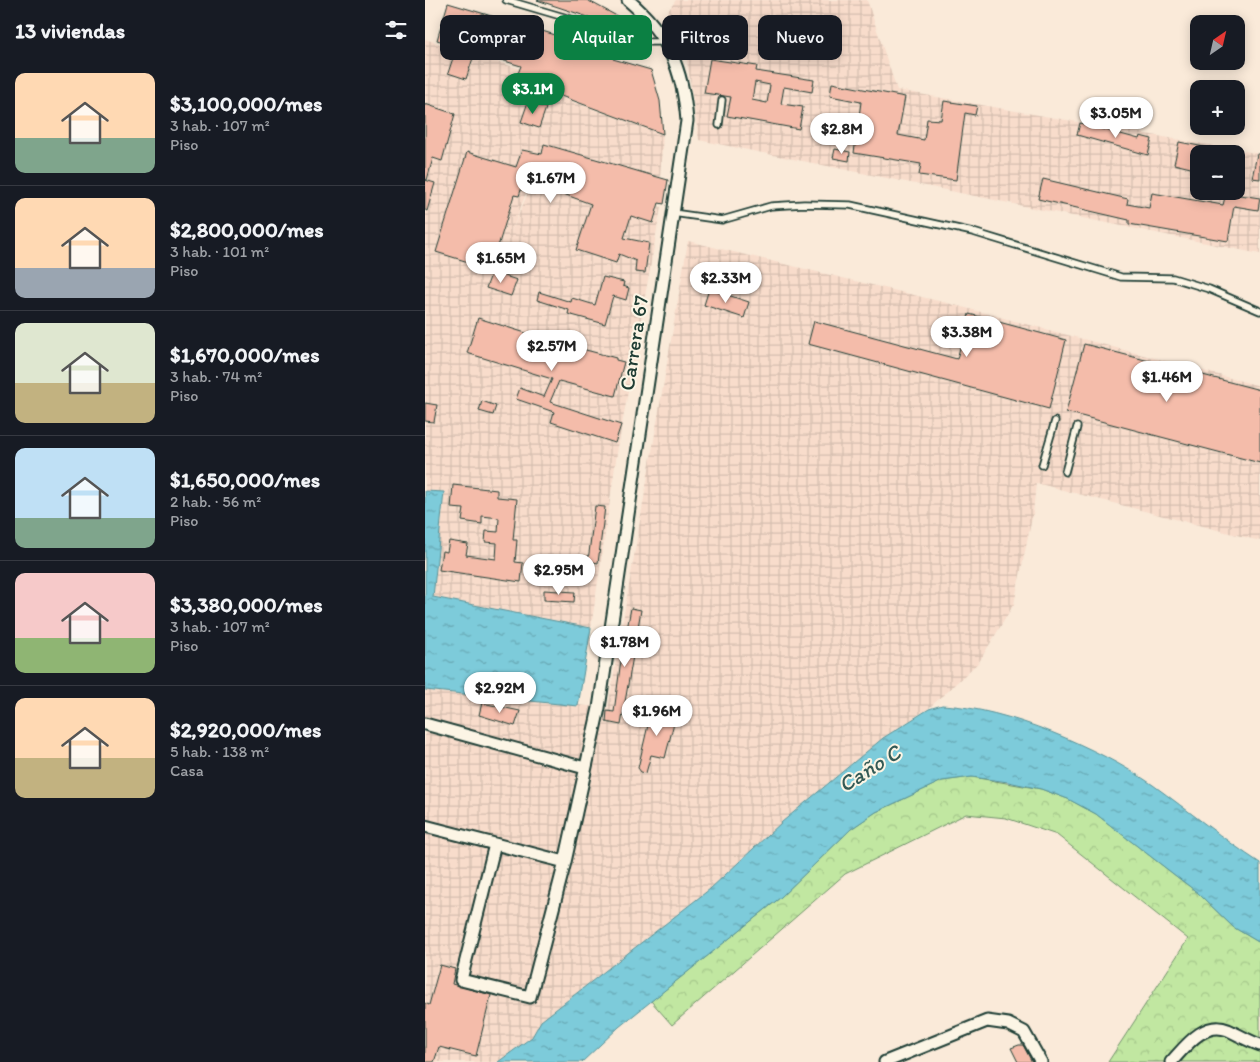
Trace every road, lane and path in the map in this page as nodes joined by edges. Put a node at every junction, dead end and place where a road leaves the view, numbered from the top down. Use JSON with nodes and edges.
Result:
{"nodes":[{"id":1,"x":506,"y":0,"type":"edge"},
{"id":2,"x":628,"y":0,"type":"edge"},
{"id":3,"x":662,"y":36,"type":"edge"},
{"id":4,"x":662,"y":42,"type":"edge"},
{"id":5,"x":675,"y":60,"type":"edge"},
{"id":6,"x":722,"y":100,"type":"dead end"},
{"id":7,"x":719,"y":125,"type":"dead end"},
{"id":8,"x":673,"y":213,"type":"junction"},
{"id":9,"x":1260,"y":311,"type":"edge"},
{"id":10,"x":1055,"y":421,"type":"dead end"},
{"id":11,"x":1077,"y":427,"type":"dead end"},
{"id":12,"x":1042,"y":465,"type":"dead end"},
{"id":13,"x":1065,"y":472,"type":"dead end"},
{"id":14,"x":425,"y":724,"type":"edge"},
{"id":15,"x":585,"y":768,"type":"junction"},
{"id":16,"x":425,"y":826,"type":"edge"},
{"id":17,"x":495,"y":844,"type":"junction"},
{"id":18,"x":565,"y":862,"type":"junction"},
{"id":19,"x":1260,"y":1045,"type":"edge"},
{"id":20,"x":885,"y":1062,"type":"edge"},
{"id":21,"x":1041,"y":1062,"type":"edge"},
{"id":22,"x":1171,"y":1062,"type":"edge"}],
"edges":[{"from":1,"to":4,"type":"lane"},
{"from":2,"to":3,"type":"street","name":"Carrera 67"},
{"from":5,"to":8,"type":"street","name":"Carrera 67"},
{"from":6,"to":7,"type":"lane"},
{"from":8,"to":9,"type":"lane"},
{"from":8,"to":15,"type":"street","name":"Carrera 67"},
{"from":10,"to":12,"type":"lane"},
{"from":11,"to":13,"type":"lane"},
{"from":14,"to":15,"type":"street"},
{"from":15,"to":18,"type":"street","name":"Carrera 67"},
{"from":16,"to":17,"type":"street"},
{"from":17,"to":18,"type":"street"},
{"from":17,"to":18,"type":"street","name":"Carrera 67"},
{"from":19,"to":22,"type":"street"},
{"from":20,"to":21,"type":"street"}]}
